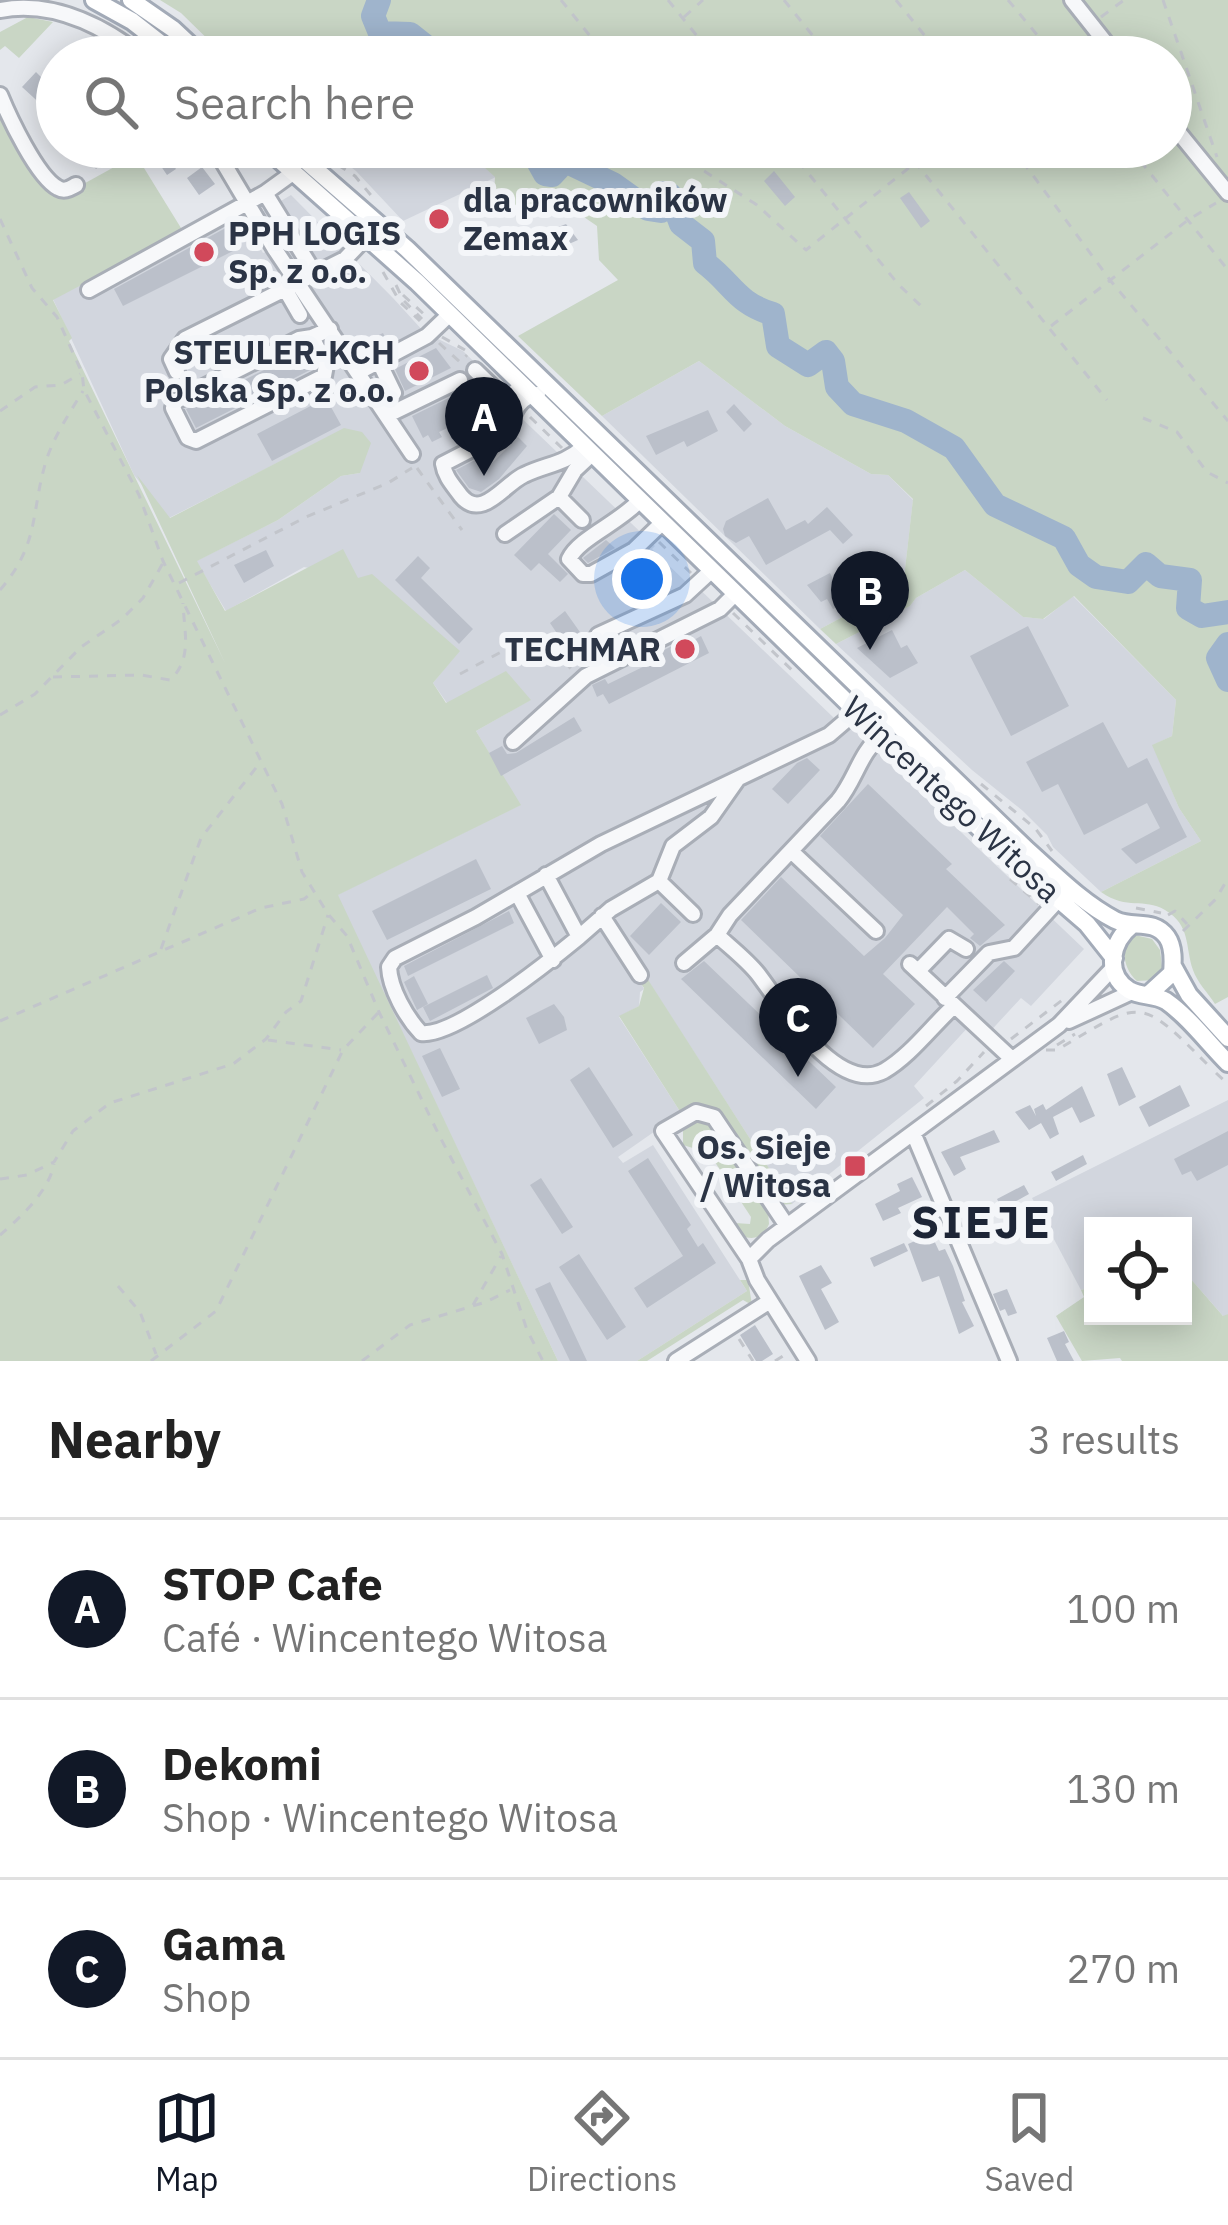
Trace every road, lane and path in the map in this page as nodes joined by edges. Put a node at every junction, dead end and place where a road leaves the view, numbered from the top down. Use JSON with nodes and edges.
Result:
{"nodes":[{"id":1,"x":94,"y":0,"type":"edge"},
{"id":2,"x":131,"y":0,"type":"edge"},
{"id":3,"x":561,"y":0,"type":"edge"},
{"id":4,"x":667,"y":0,"type":"edge"},
{"id":5,"x":703,"y":0,"type":"edge"},
{"id":6,"x":784,"y":0,"type":"edge"},
{"id":7,"x":896,"y":0,"type":"edge"},
{"id":8,"x":1008,"y":0,"type":"edge"},
{"id":9,"x":1072,"y":0,"type":"edge"},
{"id":10,"x":1163,"y":0,"type":"edge"},
{"id":11,"x":0,"y":10,"type":"edge"},
{"id":12,"x":683,"y":20,"type":"junction"},
{"id":13,"x":107,"y":36,"type":"edge"},
{"id":14,"x":152,"y":36,"type":"edge"},
{"id":15,"x":180,"y":36,"type":"edge"},
{"id":16,"x":590,"y":36,"type":"edge"},
{"id":17,"x":695,"y":36,"type":"edge"},
{"id":18,"x":813,"y":36,"type":"edge"},
{"id":19,"x":925,"y":36,"type":"edge"},
{"id":20,"x":1038,"y":36,"type":"edge"},
{"id":21,"x":1100,"y":36,"type":"edge"},
{"id":22,"x":1175,"y":36,"type":"edge"},
{"id":23,"x":1192,"y":84,"type":"edge"},
{"id":24,"x":0,"y":95,"type":"edge"},
{"id":25,"x":1192,"y":149,"type":"edge"},
{"id":26,"x":36,"y":161,"type":"edge"},
{"id":27,"x":41,"y":168,"type":"edge"},
{"id":28,"x":226,"y":168,"type":"edge"},
{"id":29,"x":290,"y":168,"type":"edge"},
{"id":30,"x":314,"y":168,"type":"edge"},
{"id":31,"x":343,"y":168,"type":"edge"},
{"id":32,"x":699,"y":168,"type":"edge"},
{"id":33,"x":805,"y":168,"type":"edge"},
{"id":34,"x":908,"y":168,"type":"edge"},
{"id":35,"x":920,"y":168,"type":"edge"},
{"id":36,"x":1027,"y":168,"type":"edge"},
{"id":37,"x":1146,"y":168,"type":"edge"},
{"id":38,"x":1221,"y":169,"type":"dead end"},
{"id":39,"x":294,"y":172,"type":"junction"},
{"id":40,"x":76,"y":185,"type":"dead end"},
{"id":41,"x":265,"y":193,"type":"junction"},
{"id":42,"x":369,"y":194,"type":"dead end"},
{"id":43,"x":1228,"y":194,"type":"edge"},
{"id":44,"x":246,"y":201,"type":"junction"},
{"id":45,"x":0,"y":219,"type":"edge"},
{"id":46,"x":846,"y":219,"type":"junction"},
{"id":47,"x":1188,"y":220,"type":"junction"},
{"id":48,"x":366,"y":236,"type":"junction"},
{"id":49,"x":378,"y":267,"type":"dead end"},
{"id":50,"x":1228,"y":270,"type":"edge"},
{"id":51,"x":315,"y":274,"type":"junction"},
{"id":52,"x":1110,"y":280,"type":"junction"},
{"id":53,"x":291,"y":286,"type":"junction"},
{"id":54,"x":88,"y":290,"type":"dead end"},
{"id":55,"x":921,"y":306,"type":"dead end"},
{"id":56,"x":300,"y":315,"type":"dead end"},
{"id":57,"x":330,"y":328,"type":"junction"},
{"id":58,"x":436,"y":328,"type":"junction"},
{"id":59,"x":1048,"y":328,"type":"junction"},
{"id":60,"x":312,"y":337,"type":"junction"},
{"id":61,"x":470,"y":353,"type":"dead end"},
{"id":62,"x":451,"y":355,"type":"junction"},
{"id":63,"x":444,"y":359,"type":"dead end"},
{"id":64,"x":380,"y":362,"type":"junction"},
{"id":65,"x":475,"y":370,"type":"dead end"},
{"id":66,"x":177,"y":372,"type":"dead end"},
{"id":67,"x":359,"y":372,"type":"junction"},
{"id":68,"x":82,"y":373,"type":"junction"},
{"id":69,"x":460,"y":380,"type":"dead end"},
{"id":70,"x":84,"y":390,"type":"junction"},
{"id":71,"x":525,"y":391,"type":"junction"},
{"id":72,"x":394,"y":393,"type":"dead end"},
{"id":73,"x":506,"y":400,"type":"junction"},
{"id":74,"x":1107,"y":400,"type":"dead end"},
{"id":75,"x":566,"y":402,"type":"junction"},
{"id":76,"x":0,"y":411,"type":"edge"},
{"id":77,"x":388,"y":415,"type":"junction"},
{"id":78,"x":1143,"y":418,"type":"dead end"},
{"id":79,"x":1228,"y":421,"type":"edge"},
{"id":80,"x":471,"y":422,"type":"dead end"},
{"id":81,"x":587,"y":451,"type":"junction"},
{"id":82,"x":414,"y":460,"type":"junction"},
{"id":83,"x":1228,"y":483,"type":"edge"},
{"id":84,"x":559,"y":497,"type":"junction"},
{"id":85,"x":639,"y":500,"type":"junction"},
{"id":86,"x":582,"y":520,"type":"dead end"},
{"id":87,"x":662,"y":524,"type":"junction"},
{"id":88,"x":462,"y":530,"type":"dead end"},
{"id":89,"x":505,"y":534,"type":"dead end"},
{"id":90,"x":163,"y":562,"type":"junction"},
{"id":91,"x":711,"y":571,"type":"junction"},
{"id":92,"x":177,"y":584,"type":"junction"},
{"id":93,"x":0,"y":590,"type":"edge"},
{"id":94,"x":735,"y":594,"type":"junction"},
{"id":95,"x":183,"y":596,"type":"junction"},
{"id":96,"x":598,"y":635,"type":"joint"},
{"id":97,"x":460,"y":674,"type":"dead end"},
{"id":98,"x":51,"y":678,"type":"junction"},
{"id":99,"x":857,"y":711,"type":"junction"},
{"id":100,"x":0,"y":715,"type":"edge"},
{"id":101,"x":882,"y":734,"type":"junction"},
{"id":102,"x":512,"y":742,"type":"dead end"},
{"id":103,"x":260,"y":762,"type":"junction"},
{"id":104,"x":737,"y":780,"type":"junction"},
{"id":105,"x":993,"y":792,"type":"dead end"},
{"id":106,"x":1042,"y":836,"type":"dead end"},
{"id":107,"x":791,"y":851,"type":"junction"},
{"id":108,"x":546,"y":875,"type":"junction"},
{"id":109,"x":1228,"y":878,"type":"edge"},
{"id":110,"x":659,"y":881,"type":"junction"},
{"id":111,"x":313,"y":891,"type":"junction"},
{"id":112,"x":517,"y":893,"type":"junction"},
{"id":113,"x":1058,"y":900,"type":"junction"},
{"id":114,"x":328,"y":914,"type":"junction"},
{"id":115,"x":693,"y":914,"type":"dead end"},
{"id":116,"x":602,"y":916,"type":"junction"},
{"id":117,"x":1167,"y":916,"type":"dead end"},
{"id":118,"x":1132,"y":925,"type":"junction"},
{"id":119,"x":1190,"y":926,"type":"junction"},
{"id":120,"x":875,"y":931,"type":"dead end"},
{"id":121,"x":1182,"y":932,"type":"dead end"},
{"id":122,"x":717,"y":935,"type":"junction"},
{"id":123,"x":579,"y":937,"type":"junction"},
{"id":124,"x":966,"y":949,"type":"dead end"},
{"id":125,"x":160,"y":951,"type":"junction"},
{"id":126,"x":553,"y":961,"type":"junction"},
{"id":127,"x":1114,"y":962,"type":"junction"},
{"id":128,"x":684,"y":963,"type":"dead end"},
{"id":129,"x":1173,"y":966,"type":"junction"},
{"id":130,"x":640,"y":975,"type":"dead end"},
{"id":131,"x":1140,"y":993,"type":"junction"},
{"id":132,"x":1064,"y":998,"type":"dead end"},
{"id":133,"x":949,"y":1002,"type":"junction"},
{"id":134,"x":1114,"y":1011,"type":"dead end"},
{"id":135,"x":379,"y":1012,"type":"junction"},
{"id":136,"x":1160,"y":1012,"type":"dead end"},
{"id":137,"x":0,"y":1021,"type":"edge"},
{"id":138,"x":1059,"y":1025,"type":"junction"},
{"id":139,"x":1228,"y":1038,"type":"edge"},
{"id":140,"x":266,"y":1039,"type":"junction"},
{"id":141,"x":1004,"y":1041,"type":"dead end"},
{"id":142,"x":343,"y":1050,"type":"junction"},
{"id":143,"x":992,"y":1050,"type":"dead end"},
{"id":144,"x":1038,"y":1054,"type":"dead end"},
{"id":145,"x":1012,"y":1059,"type":"junction"},
{"id":146,"x":1228,"y":1063,"type":"edge"},
{"id":147,"x":1228,"y":1084,"type":"edge"},
{"id":148,"x":923,"y":1107,"type":"dead end"},
{"id":149,"x":914,"y":1135,"type":"junction"},
{"id":150,"x":54,"y":1162,"type":"junction"},
{"id":151,"x":0,"y":1179,"type":"edge"},
{"id":152,"x":787,"y":1226,"type":"junction"},
{"id":153,"x":0,"y":1235,"type":"edge"},
{"id":154,"x":502,"y":1254,"type":"junction"},
{"id":155,"x":749,"y":1258,"type":"junction"},
{"id":156,"x":118,"y":1286,"type":"dead end"},
{"id":157,"x":512,"y":1290,"type":"junction"},
{"id":158,"x":770,"y":1301,"type":"junction"},
{"id":159,"x":473,"y":1306,"type":"junction"},
{"id":160,"x":735,"y":1333,"type":"dead end"},
{"id":161,"x":786,"y":1354,"type":"dead end"},
{"id":162,"x":157,"y":1356,"type":"junction"},
{"id":163,"x":151,"y":1361,"type":"edge"},
{"id":164,"x":362,"y":1361,"type":"edge"},
{"id":165,"x":543,"y":1361,"type":"edge"},
{"id":166,"x":676,"y":1361,"type":"edge"},
{"id":167,"x":753,"y":1361,"type":"edge"},
{"id":168,"x":775,"y":1361,"type":"edge"},
{"id":169,"x":808,"y":1361,"type":"edge"},
{"id":170,"x":1009,"y":1361,"type":"edge"}],
"edges":[{"from":1,"to":14,"type":"main road"},
{"from":2,"to":15,"type":"main road"},
{"from":3,"to":16,"type":"path"},
{"from":4,"to":12,"type":"path"},
{"from":5,"to":12,"type":"path"},
{"from":6,"to":18,"type":"path"},
{"from":7,"to":19,"type":"path"},
{"from":8,"to":20,"type":"path"},
{"from":9,"to":21,"type":"street"},
{"from":10,"to":22,"type":"path"},
{"from":11,"to":13,"type":"street"},
{"from":12,"to":17,"type":"path"},
{"from":23,"to":38,"type":"path"},
{"from":24,"to":26,"type":"street"},
{"from":25,"to":43,"type":"street"},
{"from":27,"to":40,"type":"street"},
{"from":28,"to":44,"type":"street"},
{"from":29,"to":39,"type":"main road","name":"Wincentego Witosa"},
{"from":30,"to":75,"type":"main road","name":"Wincentego Witosa"},
{"from":31,"to":42,"type":"path"},
{"from":32,"to":46,"type":"path"},
{"from":33,"to":46,"type":"path"},
{"from":34,"to":46,"type":"path"},
{"from":35,"to":59,"type":"path"},
{"from":36,"to":52,"type":"path"},
{"from":37,"to":47,"type":"path"},
{"from":39,"to":41,"type":"street"},
{"from":39,"to":48,"type":"main road","name":"Wincentego Witosa"},
{"from":41,"to":44,"type":"street"},
{"from":41,"to":51,"type":"street"},
{"from":43,"to":47,"type":"path"},
{"from":44,"to":53,"type":"street"},
{"from":44,"to":54,"type":"street"},
{"from":45,"to":68,"type":"path"},
{"from":46,"to":55,"type":"path"},
{"from":47,"to":50,"type":"path"},
{"from":47,"to":52,"type":"path"},
{"from":48,"to":51,"type":"street"},
{"from":48,"to":58,"type":"main road","name":"Wincentego Witosa"},
{"from":49,"to":58,"type":"path"},
{"from":51,"to":53,"type":"street"},
{"from":52,"to":59,"type":"path"},
{"from":52,"to":79,"type":"path"},
{"from":53,"to":56,"type":"street"},
{"from":53,"to":57,"type":"street"},
{"from":53,"to":66,"type":"street"},
{"from":57,"to":60,"type":"street"},
{"from":57,"to":67,"type":"street"},
{"from":58,"to":62,"type":"path"},
{"from":58,"to":64,"type":"street"},
{"from":58,"to":71,"type":"main road","name":"Wincentego Witosa"},
{"from":59,"to":74,"type":"path"},
{"from":60,"to":60,"type":"street"},
{"from":61,"to":62,"type":"path"},
{"from":62,"to":63,"type":"path"},
{"from":64,"to":67,"type":"street"},
{"from":64,"to":72,"type":"street"},
{"from":65,"to":73,"type":"street"},
{"from":67,"to":77,"type":"street"},
{"from":68,"to":70,"type":"path"},
{"from":68,"to":76,"type":"path"},
{"from":69,"to":77,"type":"street"},
{"from":70,"to":90,"type":"path"},
{"from":70,"to":93,"type":"path"},
{"from":71,"to":73,"type":"street"},
{"from":71,"to":75,"type":"street"},
{"from":71,"to":81,"type":"main road","name":"Wincentego Witosa"},
{"from":71,"to":81,"type":"street"},
{"from":73,"to":80,"type":"street"},
{"from":75,"to":118,"type":"main road","name":"Wincentego Witosa"},
{"from":77,"to":82,"type":"street"},
{"from":78,"to":83,"type":"path"},
{"from":81,"to":84,"type":"street"},
{"from":81,"to":85,"type":"main road","name":"Wincentego Witosa"},
{"from":82,"to":88,"type":"path"},
{"from":82,"to":92,"type":"path"},
{"from":84,"to":86,"type":"street"},
{"from":84,"to":89,"type":"street"},
{"from":85,"to":87,"type":"main road","name":"Wincentego Witosa"},
{"from":85,"to":87,"type":"street"},
{"from":87,"to":91,"type":"main road","name":"Wincentego Witosa"},
{"from":90,"to":92,"type":"path"},
{"from":90,"to":98,"type":"path"},
{"from":91,"to":94,"type":"main road","name":"Wincentego Witosa"},
{"from":91,"to":96,"type":"street"},
{"from":92,"to":95,"type":"path"},
{"from":94,"to":99,"type":"main road","name":"Wincentego Witosa"},
{"from":94,"to":102,"type":"street"},
{"from":95,"to":98,"type":"path"},
{"from":95,"to":103,"type":"path"},
{"from":96,"to":97,"type":"path"},
{"from":98,"to":100,"type":"path"},
{"from":99,"to":101,"type":"main road","name":"Wincentego Witosa"},
{"from":99,"to":104,"type":"street"},
{"from":101,"to":107,"type":"street"},
{"from":101,"to":113,"type":"main road","name":"Wincentego Witosa"},
{"from":103,"to":111,"type":"path"},
{"from":103,"to":125,"type":"path"},
{"from":104,"to":108,"type":"street"},
{"from":104,"to":110,"type":"street"},
{"from":105,"to":106,"type":"path"},
{"from":107,"to":120,"type":"street"},
{"from":107,"to":122,"type":"street"},
{"from":108,"to":112,"type":"street"},
{"from":108,"to":123,"type":"street"},
{"from":109,"to":119,"type":"path"},
{"from":110,"to":115,"type":"street"},
{"from":110,"to":116,"type":"street"},
{"from":111,"to":114,"type":"path"},
{"from":111,"to":125,"type":"path"},
{"from":112,"to":126,"type":"street"},
{"from":112,"to":126,"type":"street"},
{"from":113,"to":127,"type":"main road","name":"Wincentego Witosa"},
{"from":113,"to":133,"type":"street"},
{"from":114,"to":135,"type":"path"},
{"from":114,"to":140,"type":"path"},
{"from":116,"to":123,"type":"street"},
{"from":116,"to":130,"type":"street"},
{"from":117,"to":119,"type":"path"},
{"from":118,"to":127,"type":"main road"},
{"from":118,"to":129,"type":"main road"},
{"from":119,"to":121,"type":"path"},
{"from":122,"to":128,"type":"street"},
{"from":122,"to":133,"type":"street"},
{"from":123,"to":126,"type":"street"},
{"from":124,"to":133,"type":"street"},
{"from":125,"to":137,"type":"path"},
{"from":127,"to":131,"type":"main road"},
{"from":127,"to":138,"type":"street"},
{"from":129,"to":131,"type":"main road"},
{"from":129,"to":139,"type":"main road"},
{"from":131,"to":138,"type":"street"},
{"from":131,"to":146,"type":"main road"},
{"from":132,"to":141,"type":"path"},
{"from":133,"to":145,"type":"street"},
{"from":134,"to":136,"type":"path"},
{"from":135,"to":142,"type":"path"},
{"from":135,"to":154,"type":"path"},
{"from":138,"to":145,"type":"street"},
{"from":140,"to":142,"type":"path"},
{"from":140,"to":150,"type":"path"},
{"from":142,"to":162,"type":"path"},
{"from":143,"to":148,"type":"path"},
{"from":144,"to":147,"type":"path"},
{"from":145,"to":149,"type":"street"},
{"from":149,"to":152,"type":"street"},
{"from":149,"to":170,"type":"street"},
{"from":150,"to":151,"type":"path"},
{"from":150,"to":153,"type":"path"},
{"from":152,"to":155,"type":"street"},
{"from":152,"to":155,"type":"street"},
{"from":154,"to":157,"type":"path"},
{"from":154,"to":159,"type":"path"},
{"from":155,"to":158,"type":"street"},
{"from":156,"to":162,"type":"path"},
{"from":157,"to":159,"type":"path"},
{"from":157,"to":165,"type":"path"},
{"from":158,"to":166,"type":"street"},
{"from":158,"to":169,"type":"street"},
{"from":159,"to":164,"type":"path"},
{"from":160,"to":167,"type":"path"},
{"from":161,"to":168,"type":"path"},
{"from":162,"to":163,"type":"path"}]}
